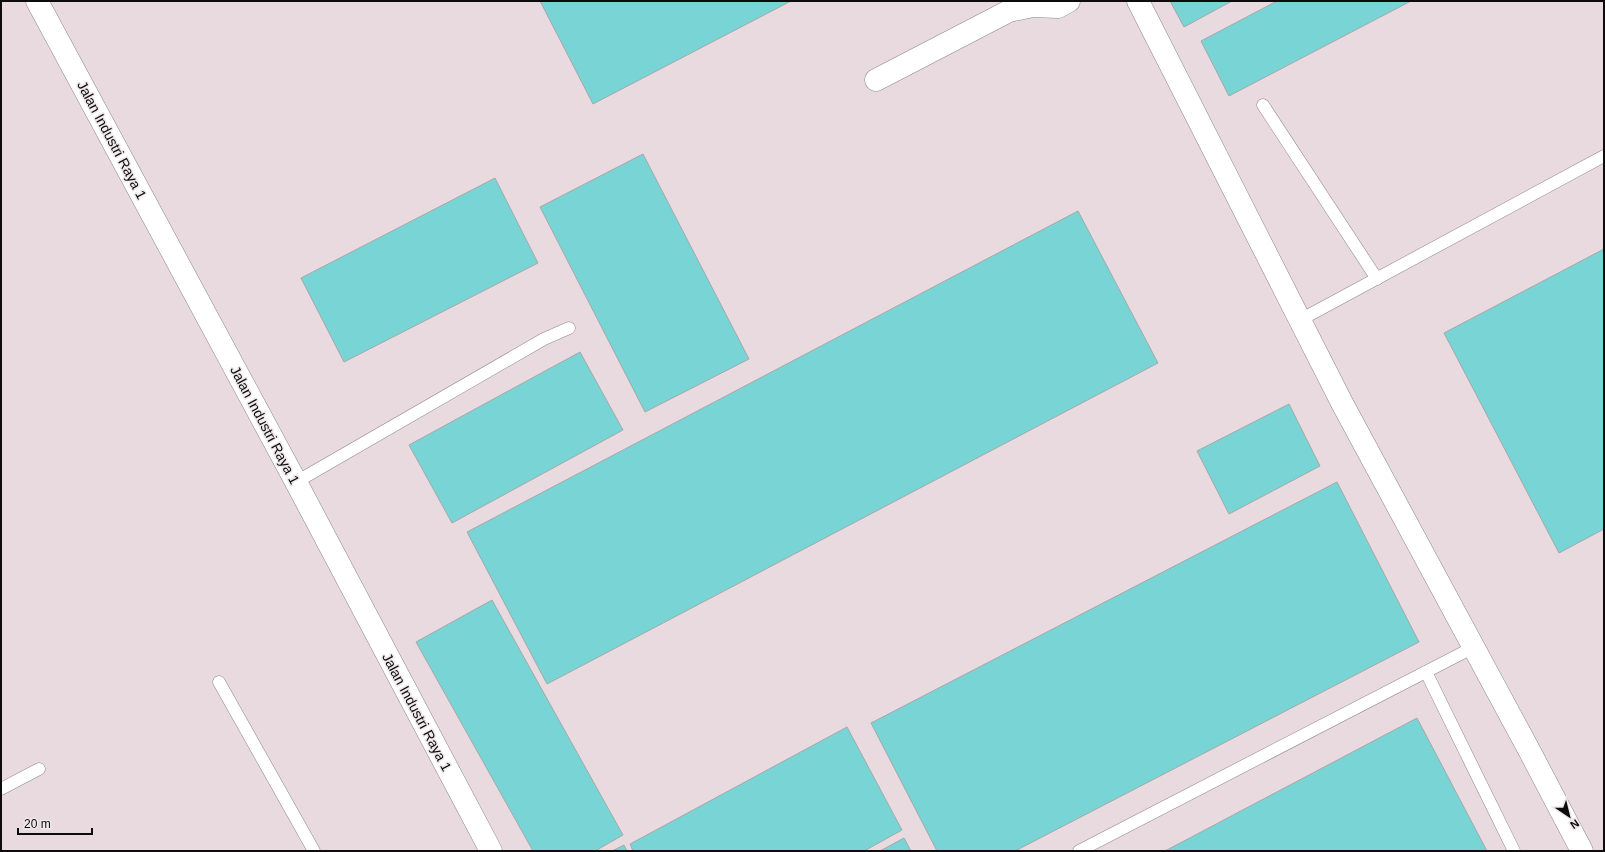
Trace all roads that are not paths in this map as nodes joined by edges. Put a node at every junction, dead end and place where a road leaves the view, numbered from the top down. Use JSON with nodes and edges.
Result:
{"nodes":[{"id":1,"x":37,"y":1,"type":"edge"},
{"id":2,"x":1069,"y":1,"type":"edge"},
{"id":3,"x":1138,"y":1,"type":"edge"},
{"id":4,"x":876,"y":80,"type":"dead end"},
{"id":5,"x":1264,"y":105,"type":"dead end"},
{"id":6,"x":1604,"y":156,"type":"edge"},
{"id":7,"x":1377,"y":278,"type":"junction"},
{"id":8,"x":1300,"y":320,"type":"junction"},
{"id":9,"x":569,"y":328,"type":"dead end"},
{"id":10,"x":296,"y":482,"type":"junction"},
{"id":11,"x":1474,"y":647,"type":"junction"},
{"id":12,"x":1426,"y":672,"type":"junction"},
{"id":13,"x":219,"y":682,"type":"dead end"},
{"id":14,"x":39,"y":769,"type":"dead end"},
{"id":15,"x":1,"y":789,"type":"edge"},
{"id":16,"x":314,"y":851,"type":"edge"},
{"id":17,"x":491,"y":851,"type":"edge"},
{"id":18,"x":1079,"y":851,"type":"edge"},
{"id":19,"x":1514,"y":851,"type":"edge"},
{"id":20,"x":1582,"y":851,"type":"edge"}],
"edges":[{"from":1,"to":10,"type":"street","name":"Jalan Industri Raya 1"},
{"from":2,"to":4,"type":"street"},
{"from":3,"to":8,"type":"street"},
{"from":5,"to":7,"type":"lane"},
{"from":6,"to":7,"type":"lane"},
{"from":7,"to":8,"type":"lane"},
{"from":8,"to":11,"type":"street"},
{"from":9,"to":10,"type":"lane"},
{"from":10,"to":17,"type":"street","name":"Jalan Industri Raya 1"},
{"from":11,"to":12,"type":"lane"},
{"from":11,"to":20,"type":"street"},
{"from":12,"to":18,"type":"lane"},
{"from":12,"to":19,"type":"lane"},
{"from":13,"to":16,"type":"lane"},
{"from":14,"to":15,"type":"lane"}]}
